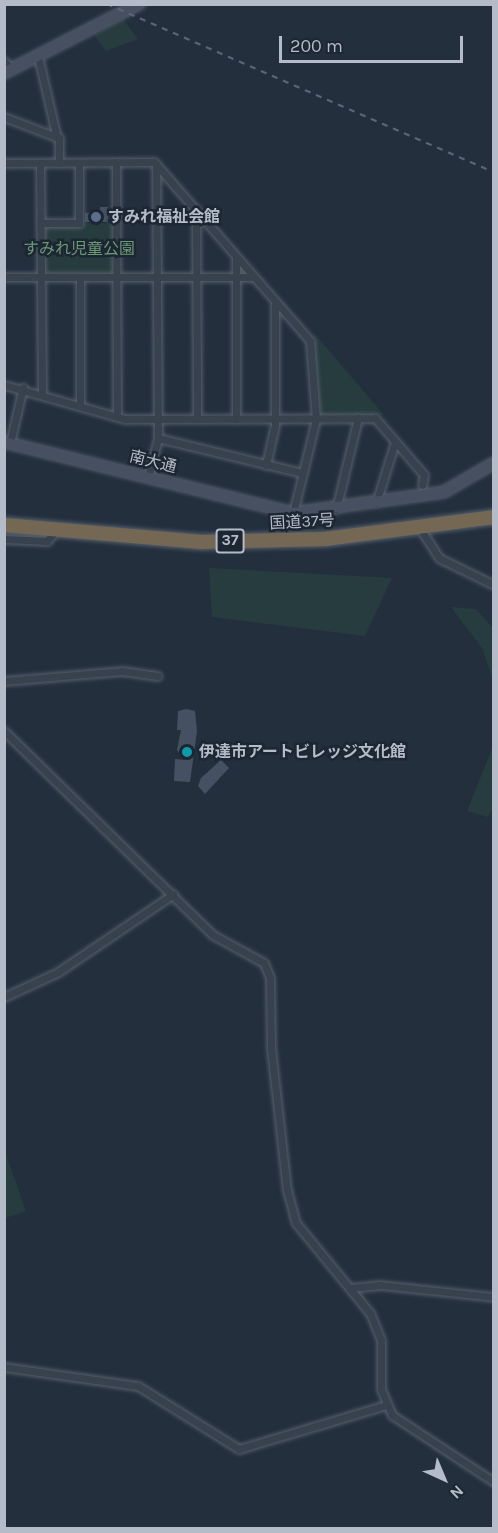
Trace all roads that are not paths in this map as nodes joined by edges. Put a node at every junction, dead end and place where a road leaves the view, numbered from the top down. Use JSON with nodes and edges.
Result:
{"nodes":[{"id":1,"x":139,"y":4,"type":"edge"},
{"id":2,"x":38,"y":56,"type":"junction"},
{"id":3,"x":7,"y":68,"type":"edge"},
{"id":4,"x":4,"y":117,"type":"edge"},
{"id":5,"x":57,"y":138,"type":"junction"},
{"id":6,"x":116,"y":162,"type":"junction"},
{"id":7,"x":4,"y":163,"type":"edge"},
{"id":8,"x":40,"y":163,"type":"junction"},
{"id":9,"x":59,"y":163,"type":"junction"},
{"id":10,"x":79,"y":163,"type":"junction"},
{"id":11,"x":156,"y":164,"type":"junction"},
{"id":12,"x":196,"y":210,"type":"junction"},
{"id":13,"x":41,"y":223,"type":"junction"},
{"id":14,"x":236,"y":257,"type":"junction"},
{"id":15,"x":157,"y":276,"type":"junction"},
{"id":16,"x":196,"y":276,"type":"junction"},
{"id":17,"x":235,"y":276,"type":"junction"},
{"id":18,"x":4,"y":277,"type":"edge"},
{"id":19,"x":41,"y":277,"type":"junction"},
{"id":20,"x":80,"y":277,"type":"junction"},
{"id":21,"x":117,"y":277,"type":"junction"},
{"id":22,"x":253,"y":277,"type":"junction"},
{"id":23,"x":275,"y":303,"type":"junction"},
{"id":24,"x":4,"y":385,"type":"edge"},
{"id":25,"x":23,"y":387,"type":"junction"},
{"id":26,"x":42,"y":393,"type":"junction"},
{"id":27,"x":80,"y":406,"type":"junction"},
{"id":28,"x":117,"y":417,"type":"junction"},
{"id":29,"x":358,"y":418,"type":"junction"},
{"id":30,"x":157,"y":419,"type":"junction"},
{"id":31,"x":197,"y":419,"type":"junction"},
{"id":32,"x":236,"y":419,"type":"junction"},
{"id":33,"x":275,"y":419,"type":"junction"},
{"id":34,"x":316,"y":419,"type":"junction"},
{"id":35,"x":158,"y":438,"type":"junction"},
{"id":36,"x":7,"y":442,"type":"edge"},
{"id":37,"x":396,"y":442,"type":"junction"},
{"id":38,"x":494,"y":464,"type":"edge"},
{"id":39,"x":266,"y":465,"type":"junction"},
{"id":40,"x":303,"y":473,"type":"junction"},
{"id":41,"x":148,"y":477,"type":"junction"},
{"id":42,"x":422,"y":485,"type":"dead end"},
{"id":43,"x":376,"y":503,"type":"junction"},
{"id":44,"x":336,"y":509,"type":"junction"},
{"id":45,"x":293,"y":513,"type":"junction"},
{"id":46,"x":494,"y":517,"type":"edge"},
{"id":47,"x":4,"y":525,"type":"edge"},
{"id":48,"x":59,"y":527,"type":"junction"},
{"id":49,"x":419,"y":527,"type":"junction"},
{"id":50,"x":4,"y":539,"type":"edge"},
{"id":51,"x":494,"y":585,"type":"edge"},
{"id":52,"x":158,"y":676,"type":"dead end"},
{"id":53,"x":4,"y":681,"type":"edge"},
{"id":54,"x":4,"y":730,"type":"edge"},
{"id":55,"x":173,"y":894,"type":"junction"},
{"id":56,"x":4,"y":997,"type":"edge"},
{"id":57,"x":351,"y":1288,"type":"junction"},
{"id":58,"x":494,"y":1297,"type":"edge"},
{"id":59,"x":4,"y":1367,"type":"edge"},
{"id":60,"x":386,"y":1405,"type":"junction"},
{"id":61,"x":494,"y":1482,"type":"edge"}],
"edges":[{"from":1,"to":2,"type":"street"},
{"from":2,"to":3,"type":"street"},
{"from":2,"to":5,"type":"street"},
{"from":4,"to":5,"type":"street"},
{"from":5,"to":9,"type":"street"},
{"from":6,"to":10,"type":"street"},
{"from":6,"to":11,"type":"street"},
{"from":6,"to":21,"type":"street"},
{"from":7,"to":8,"type":"street"},
{"from":8,"to":9,"type":"street"},
{"from":8,"to":13,"type":"street"},
{"from":9,"to":10,"type":"street"},
{"from":10,"to":13,"type":"street"},
{"from":11,"to":12,"type":"street"},
{"from":11,"to":15,"type":"street"},
{"from":12,"to":14,"type":"street"},
{"from":12,"to":16,"type":"street"},
{"from":13,"to":19,"type":"street"},
{"from":14,"to":17,"type":"street"},
{"from":14,"to":22,"type":"street"},
{"from":15,"to":16,"type":"street"},
{"from":15,"to":21,"type":"street"},
{"from":15,"to":30,"type":"street"},
{"from":16,"to":17,"type":"street"},
{"from":16,"to":31,"type":"street"},
{"from":17,"to":22,"type":"street"},
{"from":17,"to":32,"type":"street"},
{"from":18,"to":19,"type":"street"},
{"from":19,"to":20,"type":"street"},
{"from":19,"to":26,"type":"street"},
{"from":20,"to":21,"type":"street"},
{"from":20,"to":27,"type":"street"},
{"from":21,"to":28,"type":"street"},
{"from":22,"to":23,"type":"street"},
{"from":23,"to":33,"type":"street"},
{"from":23,"to":34,"type":"street"},
{"from":24,"to":25,"type":"street"},
{"from":25,"to":26,"type":"street"},
{"from":25,"to":36,"type":"street"},
{"from":26,"to":27,"type":"street"},
{"from":27,"to":28,"type":"street"},
{"from":28,"to":30,"type":"street"},
{"from":29,"to":34,"type":"street"},
{"from":29,"to":37,"type":"street"},
{"from":29,"to":44,"type":"street"},
{"from":30,"to":31,"type":"street"},
{"from":30,"to":35,"type":"street"},
{"from":31,"to":32,"type":"street"},
{"from":32,"to":33,"type":"street"},
{"from":33,"to":34,"type":"street"},
{"from":33,"to":39,"type":"street"},
{"from":34,"to":40,"type":"street"},
{"from":35,"to":39,"type":"street"},
{"from":35,"to":41,"type":"street"},
{"from":36,"to":41,"type":"street","name":"南大通"},
{"from":37,"to":42,"type":"street"},
{"from":37,"to":43,"type":"street"},
{"from":38,"to":43,"type":"street","name":"南大通"},
{"from":39,"to":40,"type":"street"},
{"from":40,"to":45,"type":"street"},
{"from":41,"to":45,"type":"street","name":"南大通"},
{"from":43,"to":44,"type":"street","name":"南大通"},
{"from":44,"to":45,"type":"street","name":"南大通"},
{"from":46,"to":49,"type":"highway","name":"国道37号","number":"37"},
{"from":47,"to":48,"type":"highway","name":"国道37号","number":"37"},
{"from":48,"to":49,"type":"highway","name":"国道37号","number":"37"},
{"from":48,"to":50,"type":"street"},
{"from":49,"to":51,"type":"street"},
{"from":52,"to":53,"type":"street"},
{"from":54,"to":55,"type":"street"},
{"from":55,"to":56,"type":"street"},
{"from":55,"to":57,"type":"street"},
{"from":57,"to":58,"type":"street"},
{"from":57,"to":60,"type":"street"},
{"from":59,"to":60,"type":"street"},
{"from":60,"to":61,"type":"street"}]}
